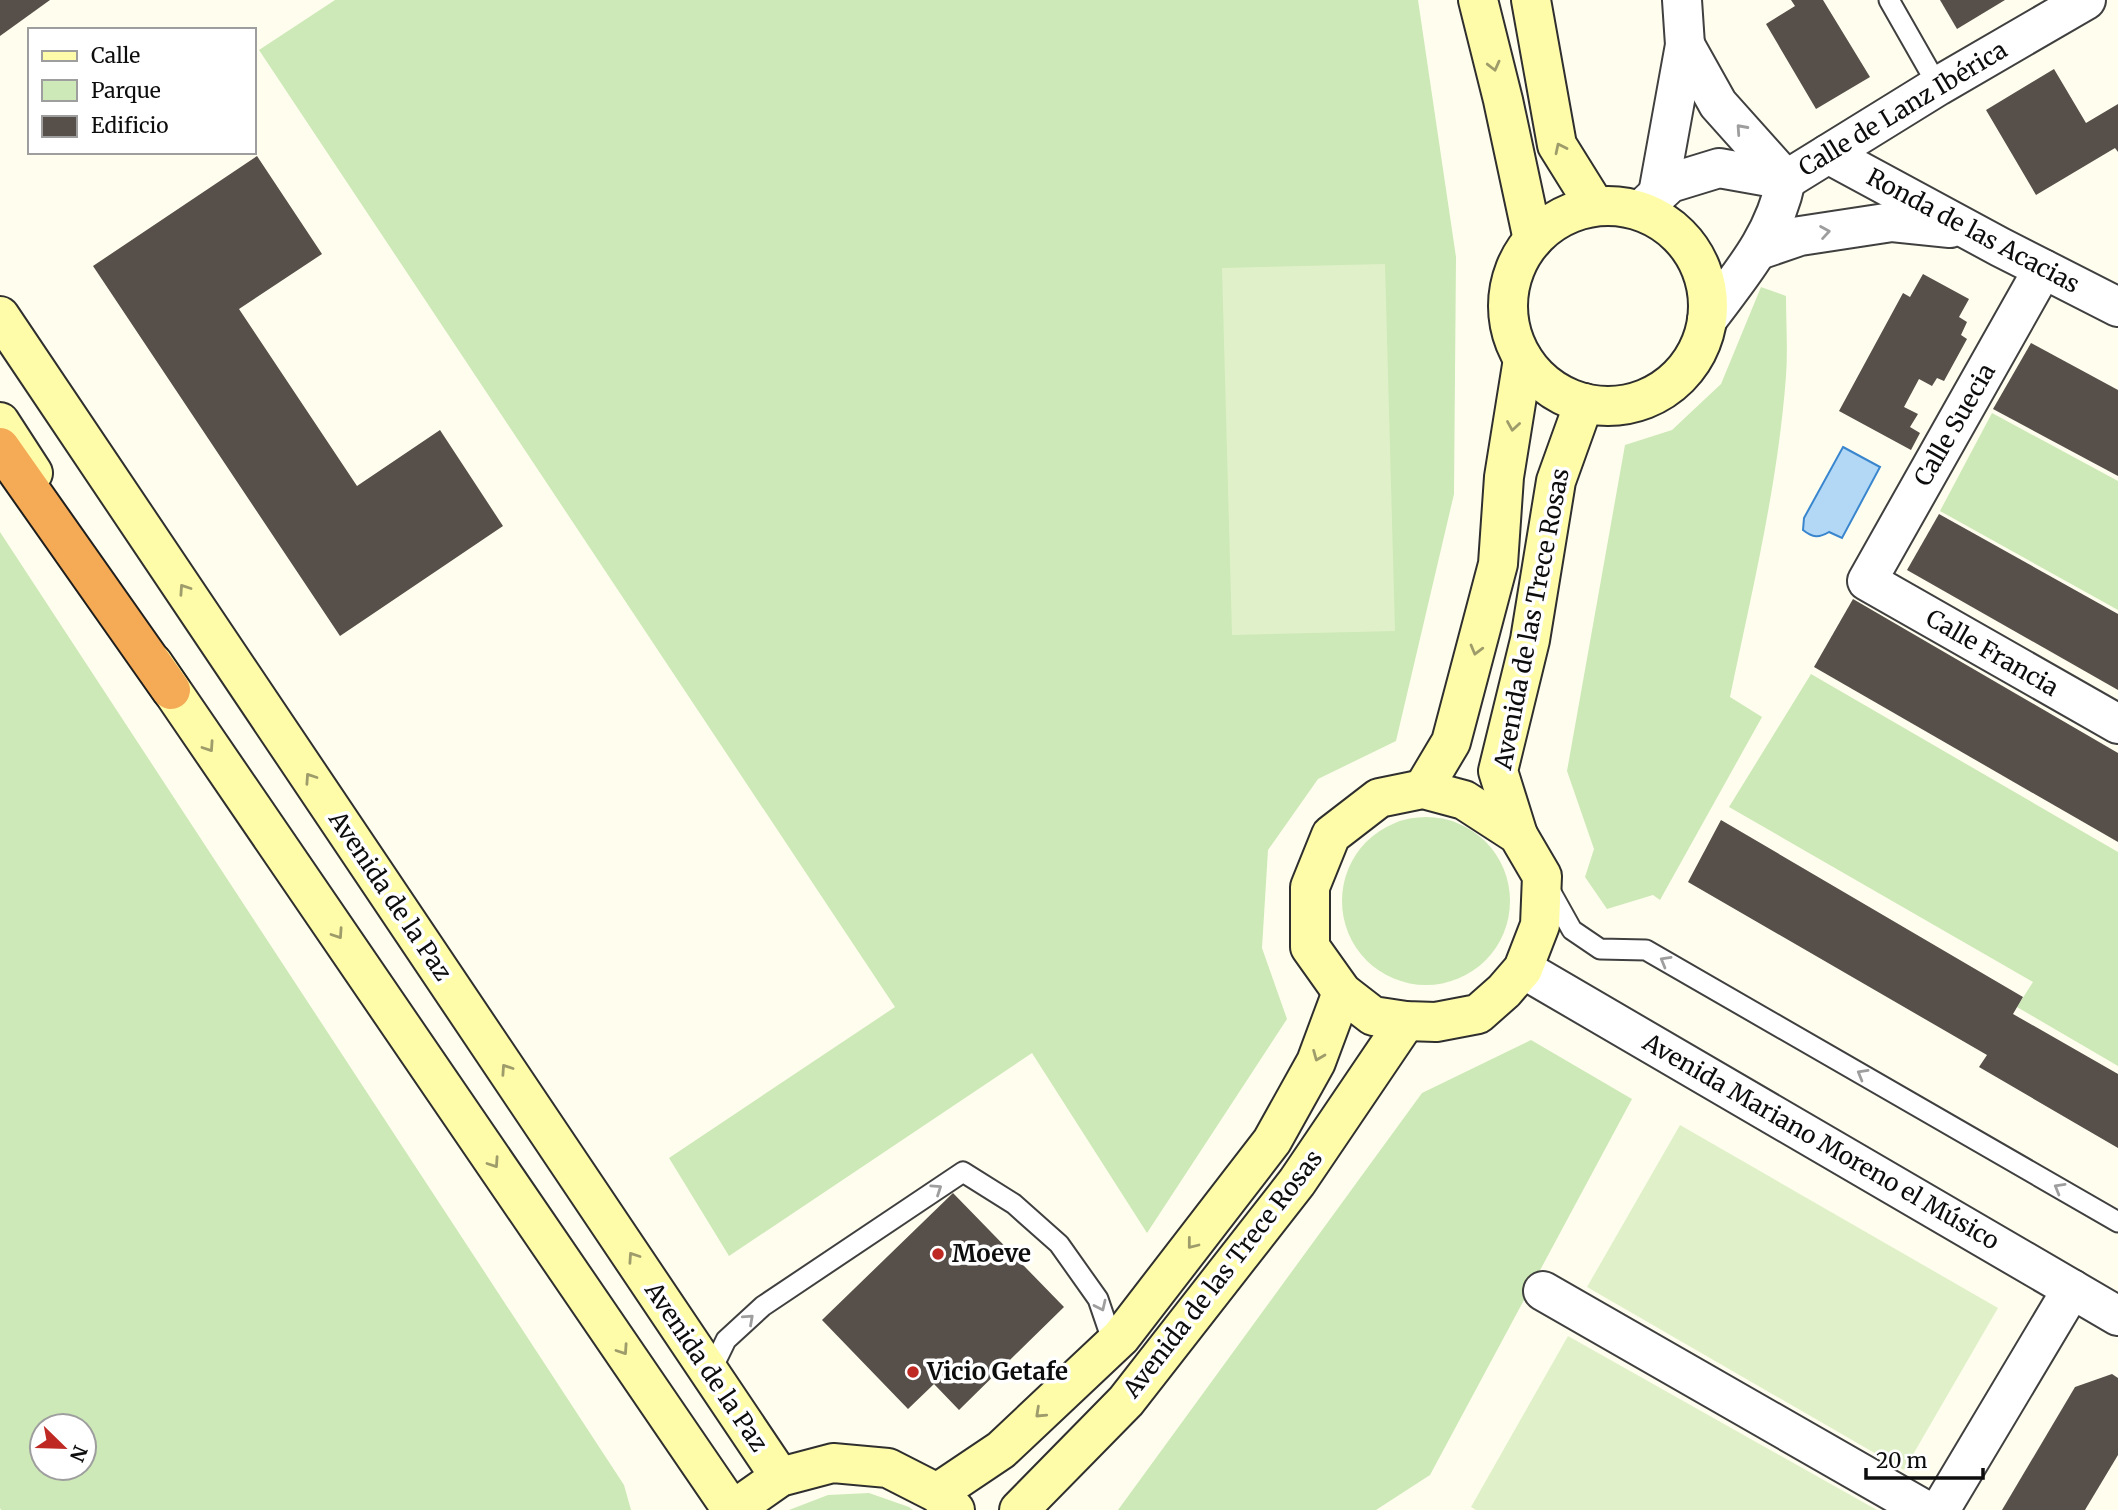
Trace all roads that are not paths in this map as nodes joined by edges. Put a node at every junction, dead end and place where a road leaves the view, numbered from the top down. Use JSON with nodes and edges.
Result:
{"nodes":[{"id":1,"x":1478,"y":0,"type":"edge"},
{"id":2,"x":1531,"y":0,"type":"edge"},
{"id":3,"x":1682,"y":0,"type":"edge"},
{"id":4,"x":1889,"y":0,"type":"edge"},
{"id":5,"x":2086,"y":0,"type":"edge"},
{"id":6,"x":1685,"y":45,"type":"junction"},
{"id":7,"x":1938,"y":86,"type":"junction"},
{"id":8,"x":1828,"y":154,"type":"junction"},
{"id":9,"x":1786,"y":180,"type":"junction"},
{"id":10,"x":1650,"y":202,"type":"junction"},
{"id":11,"x":1595,"y":206,"type":"junction"},
{"id":12,"x":1970,"y":230,"type":"junction"},
{"id":13,"x":1533,"y":240,"type":"junction"},
{"id":14,"x":1759,"y":250,"type":"junction"},
{"id":15,"x":2043,"y":269,"type":"junction"},
{"id":16,"x":2110,"y":294,"type":"edge"},
{"id":17,"x":0,"y":316,"type":"edge"},
{"id":18,"x":1707,"y":320,"type":"junction"},
{"id":19,"x":1524,"y":359,"type":"junction"},
{"id":20,"x":1584,"y":403,"type":"junction"},
{"id":21,"x":0,"y":422,"type":"edge"},
{"id":22,"x":0,"y":447,"type":"edge"},
{"id":23,"x":1867,"y":581,"type":"joint"},
{"id":24,"x":171,"y":691,"type":"junction"},
{"id":25,"x":2118,"y":724,"type":"edge"},
{"id":26,"x":1423,"y":789,"type":"junction"},
{"id":27,"x":1518,"y":835,"type":"junction"},
{"id":28,"x":1542,"y":876,"type":"junction"},
{"id":29,"x":1523,"y":969,"type":"junction"},
{"id":30,"x":1342,"y":992,"type":"junction"},
{"id":31,"x":1406,"y":1021,"type":"junction"},
{"id":32,"x":2118,"y":1222,"type":"edge"},
{"id":33,"x":2072,"y":1289,"type":"junction"},
{"id":34,"x":1543,"y":1291,"type":"dead end"},
{"id":35,"x":2118,"y":1316,"type":"edge"},
{"id":36,"x":1113,"y":1343,"type":"junction"},
{"id":37,"x":710,"y":1373,"type":"junction"},
{"id":38,"x":780,"y":1477,"type":"junction"},
{"id":39,"x":946,"y":1502,"type":"edge"},
{"id":40,"x":733,"y":1510,"type":"edge"},
{"id":41,"x":1019,"y":1510,"type":"edge"},
{"id":42,"x":1925,"y":1510,"type":"edge"},
{"id":43,"x":1940,"y":1510,"type":"edge"}],
"edges":[{"from":1,"to":13,"type":"street","one_way":true},
{"from":11,"to":2,"type":"street","one_way":true},
{"from":3,"to":6,"type":"street"},
{"from":4,"to":7,"type":"lane"},
{"from":5,"to":7,"type":"street","name":"Calle de Lanz Ibérica"},
{"from":9,"to":6,"type":"street","one_way":true},
{"from":6,"to":10,"type":"street"},
{"from":7,"to":8,"type":"street","name":"Calle de Lanz Ibérica"},
{"from":8,"to":9,"type":"street","name":"Calle de Lanz Ibérica"},
{"from":8,"to":12,"type":"street","name":"Ronda de las Acacias"},
{"from":9,"to":10,"type":"street","name":"Calle de Lanz Ibérica"},
{"from":9,"to":14,"type":"street"},
{"from":10,"to":11,"type":"street"},
{"from":10,"to":18,"type":"street"},
{"from":11,"to":13,"type":"street"},
{"from":14,"to":12,"type":"street","one_way":true},
{"from":12,"to":15,"type":"street","name":"Ronda de las Acacias"},
{"from":13,"to":19,"type":"street"},
{"from":14,"to":18,"type":"street"},
{"from":15,"to":16,"type":"street","name":"Ronda de las Acacias"},
{"from":15,"to":23,"type":"street","name":"Calle Suecia"},
{"from":37,"to":17,"type":"street","name":"Avenida de la Paz","one_way":true},
{"from":18,"to":20,"type":"street"},
{"from":19,"to":20,"type":"street"},
{"from":19,"to":26,"type":"street","name":"Avenida de las Trece Rosas","one_way":true},
{"from":20,"to":27,"type":"street","name":"Avenida de las Trece Rosas"},
{"from":21,"to":24,"type":"street"},
{"from":22,"to":24,"type":"highway"},
{"from":23,"to":25,"type":"street","name":"Calle Francia"},
{"from":24,"to":40,"type":"street","one_way":true},
{"from":26,"to":27,"type":"street"},
{"from":26,"to":30,"type":"street"},
{"from":27,"to":28,"type":"street"},
{"from":28,"to":29,"type":"street"},
{"from":32,"to":28,"type":"lane","one_way":true},
{"from":29,"to":31,"type":"street"},
{"from":29,"to":33,"type":"street","name":"Avenida Mariano Moreno el Músico"},
{"from":30,"to":31,"type":"street"},
{"from":30,"to":36,"type":"street","name":"Avenida de las Trece Rosas","one_way":true},
{"from":31,"to":41,"type":"street","name":"Avenida de las Trece Rosas"},
{"from":33,"to":35,"type":"street","name":"Avenida Mariano Moreno el Músico"},
{"from":33,"to":43,"type":"street"},
{"from":34,"to":42,"type":"street"},
{"from":37,"to":36,"type":"lane","one_way":true},
{"from":36,"to":39,"type":"street","name":"Avenida de las Trece Rosas","one_way":true},
{"from":37,"to":38,"type":"street","name":"Avenida de la Paz"},
{"from":38,"to":39,"type":"street"},
{"from":38,"to":40,"type":"street"}]}
